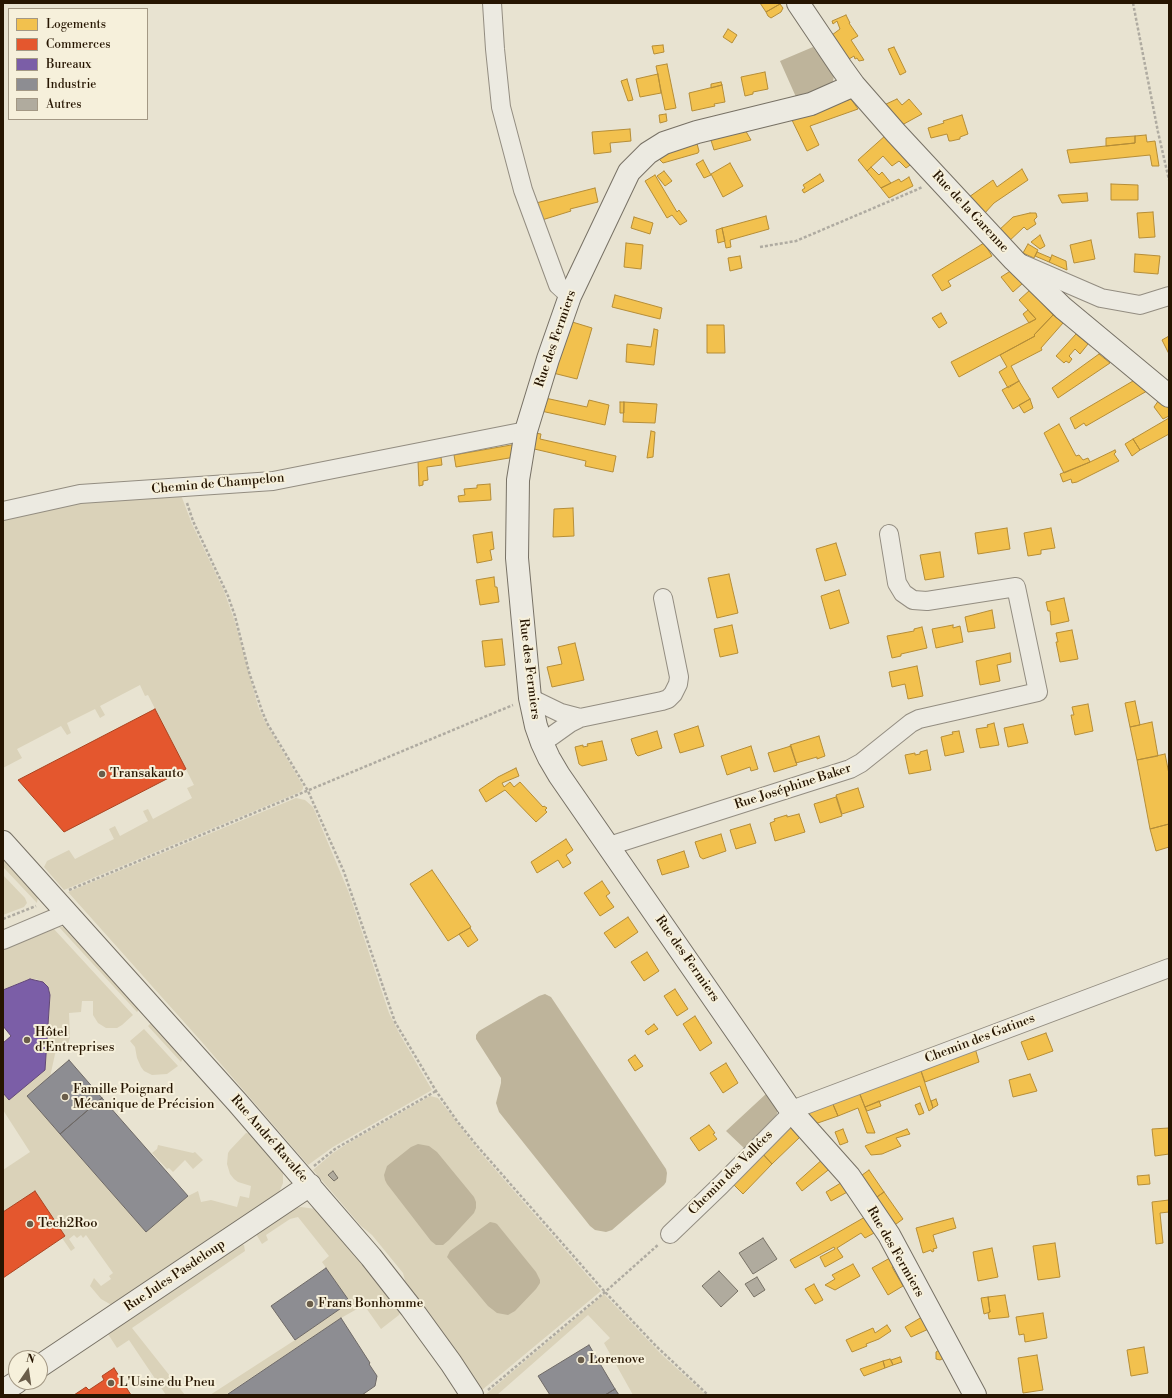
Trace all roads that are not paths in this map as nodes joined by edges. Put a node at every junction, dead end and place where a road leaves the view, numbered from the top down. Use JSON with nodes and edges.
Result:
{"nodes":[{"id":1,"x":492,"y":3,"type":"edge"},
{"id":2,"x":798,"y":3,"type":"edge"},
{"id":3,"x":854,"y":85,"type":"junction"},
{"id":4,"x":1014,"y":260,"type":"junction"},
{"id":5,"x":570,"y":296,"type":"junction"},
{"id":6,"x":1169,"y":296,"type":"edge"},
{"id":7,"x":1169,"y":396,"type":"edge"},
{"id":8,"x":526,"y":431,"type":"junction"},
{"id":9,"x":3,"y":511,"type":"edge"},
{"id":10,"x":889,"y":534,"type":"dead end"},
{"id":11,"x":663,"y":598,"type":"dead end"},
{"id":12,"x":530,"y":698,"type":"junction"},
{"id":13,"x":580,"y":718,"type":"junction"},
{"id":14,"x":542,"y":743,"type":"junction"},
{"id":15,"x":3,"y":842,"type":"edge"},
{"id":16,"x":609,"y":846,"type":"junction"},
{"id":17,"x":67,"y":913,"type":"junction"},
{"id":18,"x":3,"y":940,"type":"edge"},
{"id":19,"x":1169,"y":968,"type":"edge"},
{"id":20,"x":792,"y":1112,"type":"junction"},
{"id":21,"x":305,"y":1180,"type":"junction"},
{"id":22,"x":670,"y":1234,"type":"road end"},
{"id":23,"x":48,"y":1360,"type":"edge"},
{"id":24,"x":480,"y":1393,"type":"edge"},
{"id":25,"x":975,"y":1395,"type":"edge"}],
"edges":[{"from":1,"to":5,"type":"street"},
{"from":2,"to":3,"type":"street","name":"Rue de la Garenne"},
{"from":3,"to":4,"type":"street","name":"Rue de la Garenne"},
{"from":3,"to":5,"type":"street","name":"Rue des Fermiers"},
{"from":4,"to":6,"type":"street"},
{"from":4,"to":7,"type":"street","name":"Rue de la Garenne"},
{"from":5,"to":8,"type":"street","name":"Rue des Fermiers"},
{"from":8,"to":9,"type":"street","name":"Chemin de Champelon"},
{"from":8,"to":12,"type":"street","name":"Rue des Fermiers"},
{"from":10,"to":16,"type":"street","name":"Rue Joséphine Baker"},
{"from":11,"to":13,"type":"street"},
{"from":12,"to":13,"type":"street"},
{"from":12,"to":14,"type":"street","name":"Rue des Fermiers"},
{"from":13,"to":14,"type":"street"},
{"from":14,"to":16,"type":"street","name":"Rue des Fermiers"},
{"from":15,"to":17,"type":"street","name":"Rue André Ravalée"},
{"from":16,"to":20,"type":"street","name":"Rue des Fermiers"},
{"from":17,"to":18,"type":"street"},
{"from":17,"to":21,"type":"street","name":"Rue André Ravalée"},
{"from":19,"to":20,"type":"street","name":"Chemin des Gatines"},
{"from":20,"to":22,"type":"street","name":"Chemin des Vallées"},
{"from":20,"to":25,"type":"street","name":"Rue des Fermiers"},
{"from":21,"to":23,"type":"street","name":"Rue Jules Pasdeloup"},
{"from":21,"to":24,"type":"street","name":"Rue André Ravalée"}]}
